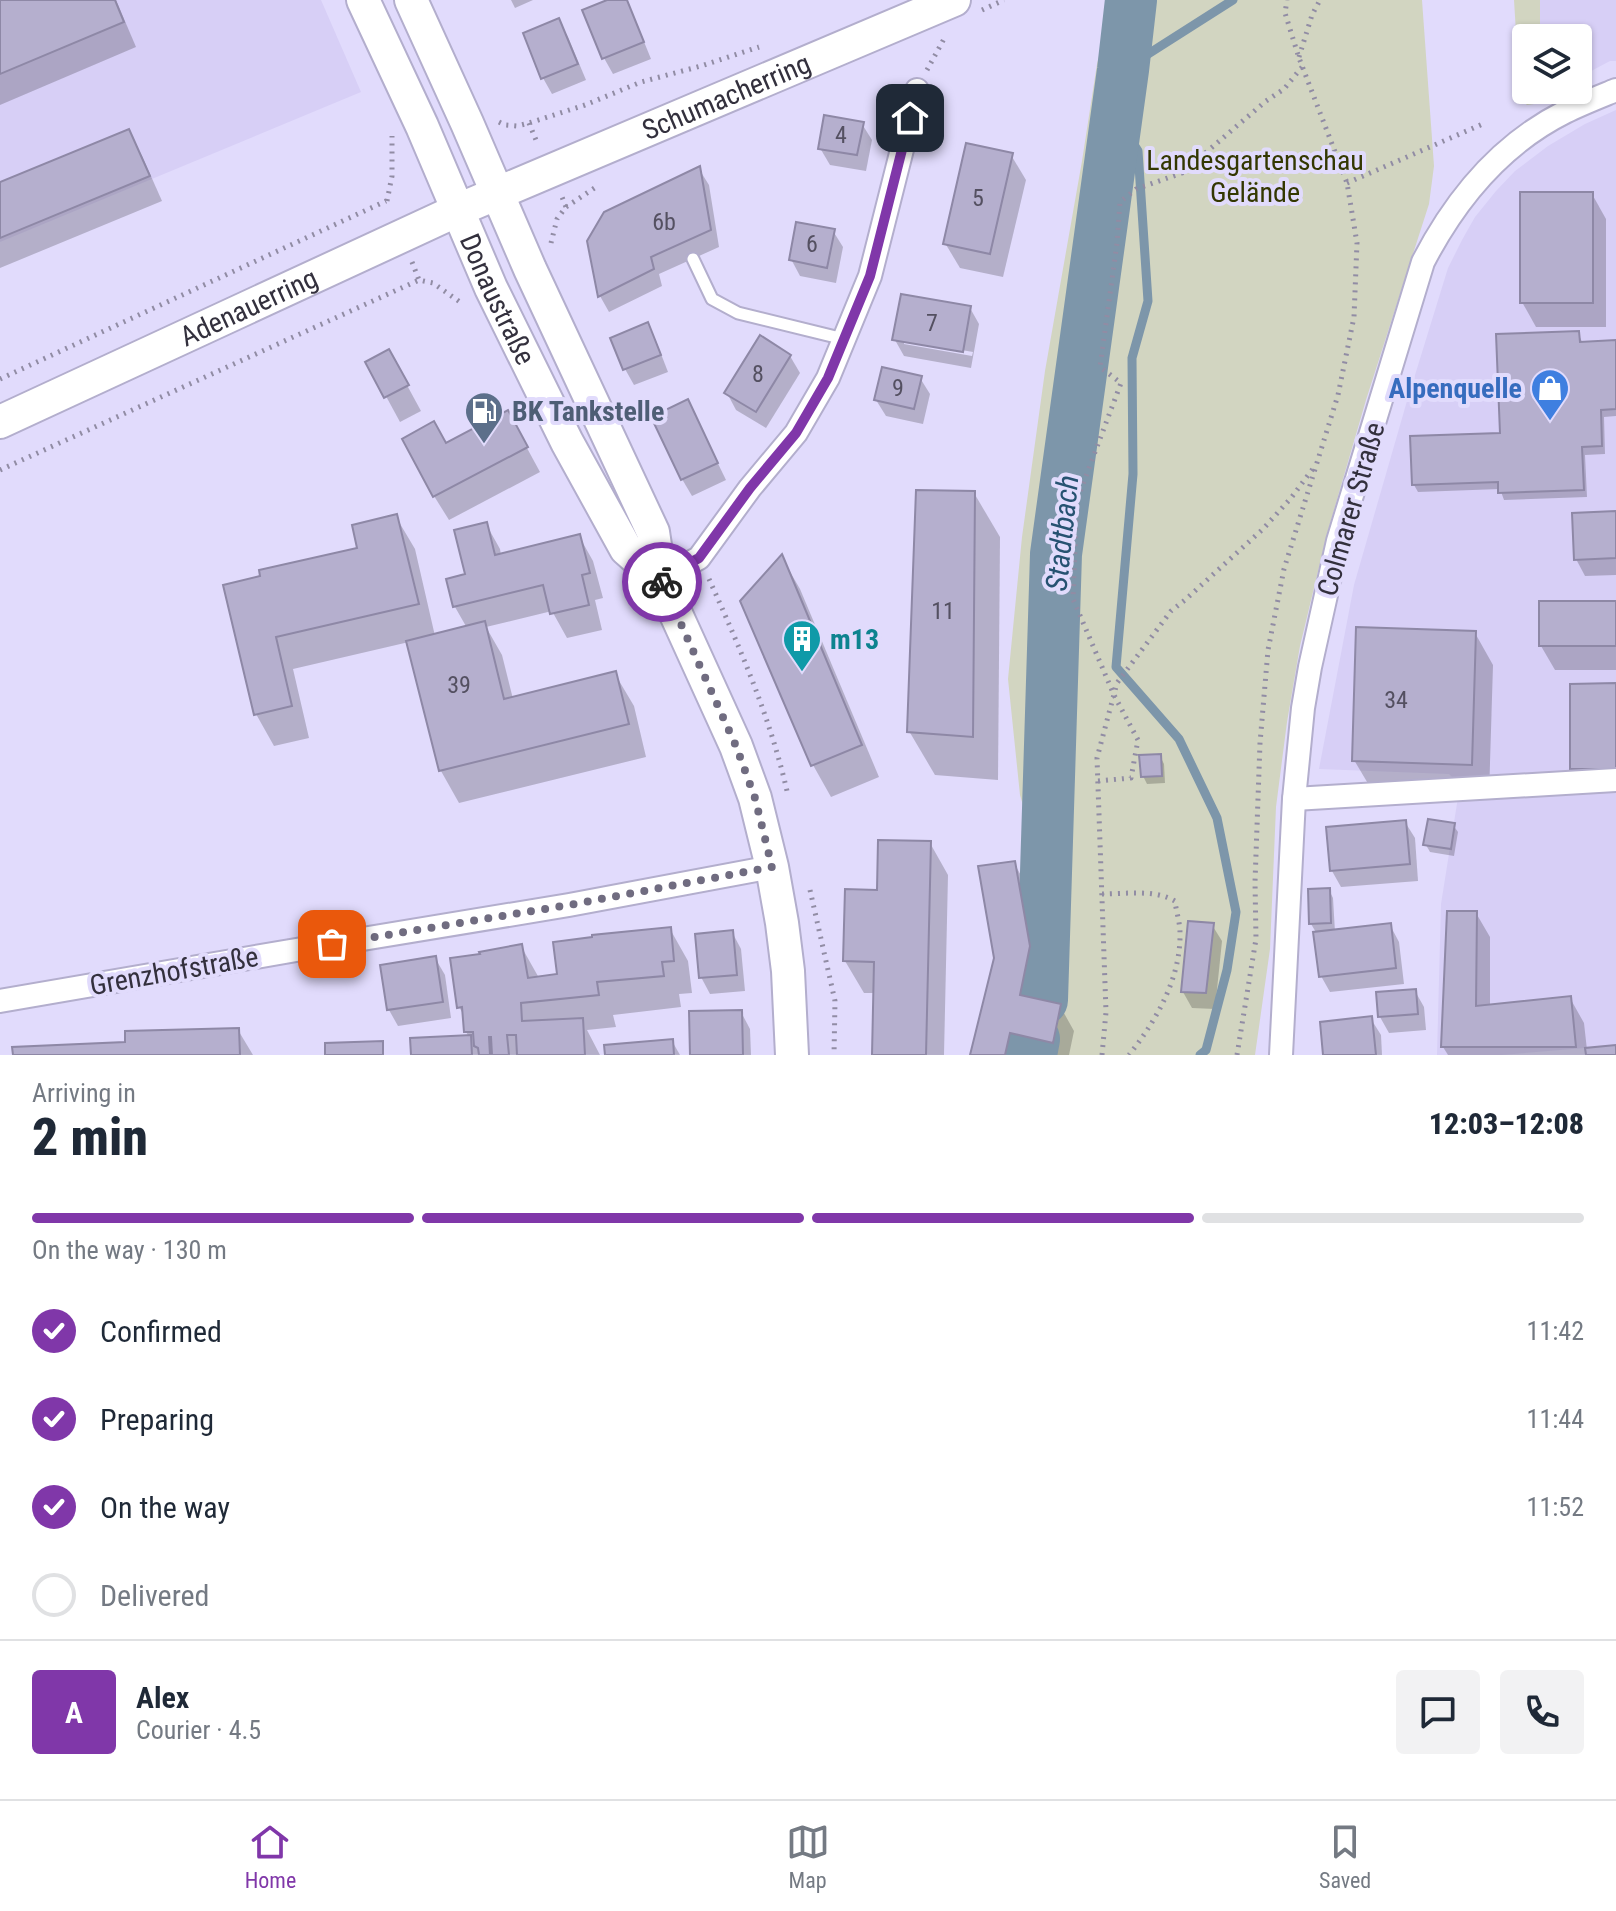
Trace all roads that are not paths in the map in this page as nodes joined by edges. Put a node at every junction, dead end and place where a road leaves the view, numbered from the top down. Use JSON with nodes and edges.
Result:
{"nodes":[{"id":1,"x":363,"y":0,"type":"edge"},
{"id":2,"x":411,"y":0,"type":"edge"},
{"id":3,"x":954,"y":0,"type":"edge"},
{"id":4,"x":917,"y":90,"type":"road end"},
{"id":5,"x":1616,"y":90,"type":"edge"},
{"id":6,"x":498,"y":194,"type":"junction"},
{"id":7,"x":458,"y":210,"type":"junction"},
{"id":8,"x":693,"y":259,"type":"dead end"},
{"id":9,"x":844,"y":339,"type":"junction"},
{"id":10,"x":0,"y":422,"type":"edge"},
{"id":11,"x":660,"y":579,"type":"junction"},
{"id":12,"x":1616,"y":780,"type":"edge"},
{"id":13,"x":1294,"y":799,"type":"junction"},
{"id":14,"x":772,"y":867,"type":"junction"},
{"id":15,"x":0,"y":1001,"type":"edge"},
{"id":16,"x":792,"y":1055,"type":"edge"},
{"id":17,"x":1281,"y":1055,"type":"edge"}],
"edges":[{"from":1,"to":7,"type":"street","name":"Donaustraße"},
{"from":2,"to":6,"type":"street","name":"Donaustraße"},
{"from":3,"to":6,"type":"street","name":"Schumacherring"},
{"from":4,"to":9,"type":"street"},
{"from":5,"to":13,"type":"street","name":"Colmarer Straße"},
{"from":6,"to":7,"type":"street","name":"Adenauerring"},
{"from":6,"to":11,"type":"street","name":"Donaustraße"},
{"from":7,"to":10,"type":"street","name":"Adenauerring"},
{"from":7,"to":11,"type":"street","name":"Donaustraße"},
{"from":8,"to":9,"type":"lane"},
{"from":9,"to":11,"type":"street"},
{"from":11,"to":14,"type":"street","name":"Donaustraße"},
{"from":12,"to":13,"type":"street"},
{"from":13,"to":17,"type":"street","name":"Colmarer Straße"},
{"from":14,"to":15,"type":"street","name":"Grenzhofstraße"},
{"from":14,"to":16,"type":"street","name":"Donaustraße"}]}
